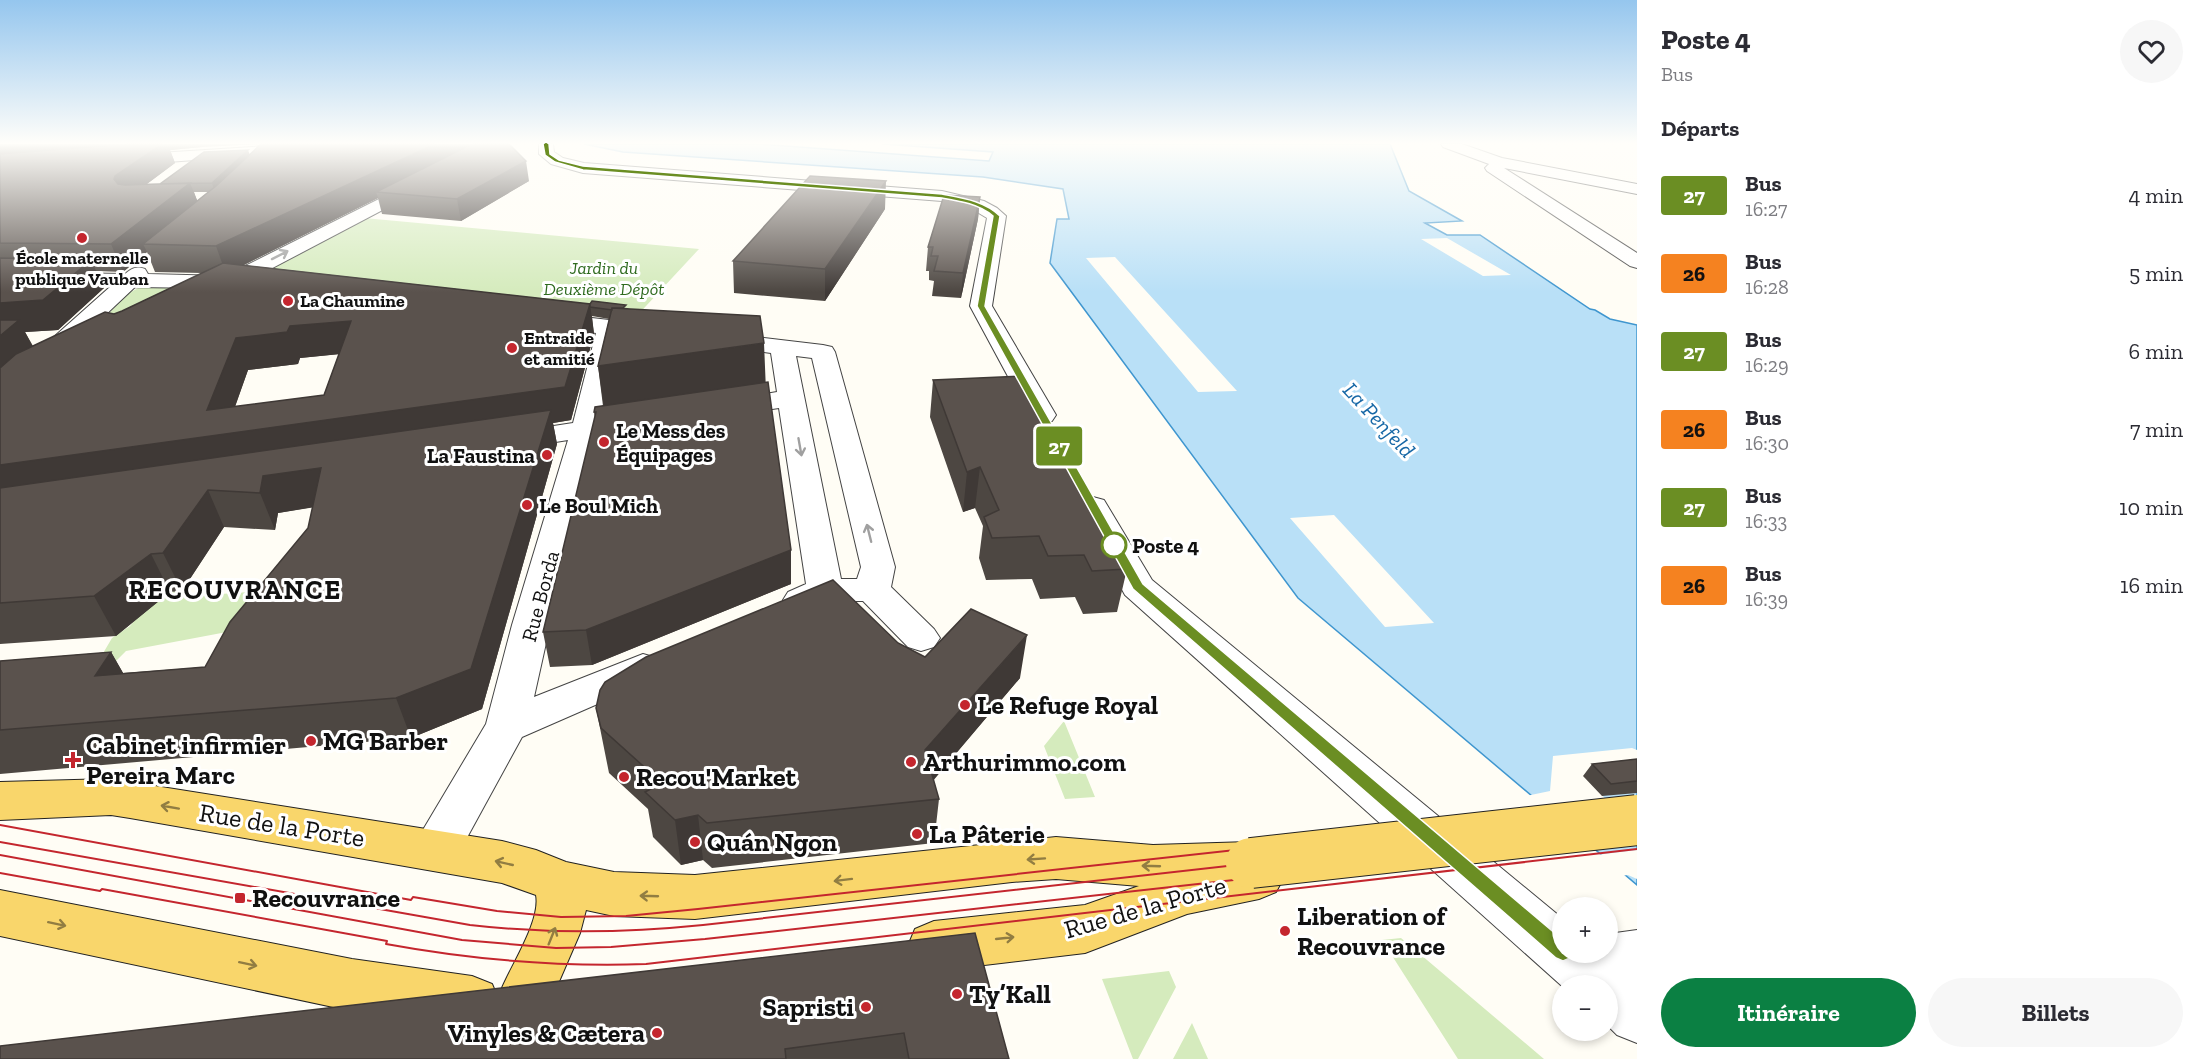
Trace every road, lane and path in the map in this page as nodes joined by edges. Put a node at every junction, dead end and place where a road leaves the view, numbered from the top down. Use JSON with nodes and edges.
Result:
{"nodes":[{"id":1,"x":403,"y":193,"type":"edge"},
{"id":2,"x":909,"y":193,"type":"edge"},
{"id":3,"x":1530,"y":193,"type":"edge"},
{"id":4,"x":151,"y":262,"type":"edge"},
{"id":5,"x":1637,"y":262,"type":"edge"},
{"id":6,"x":0,"y":278,"type":"edge"},
{"id":7,"x":130,"y":280,"type":"junction"},
{"id":8,"x":228,"y":282,"type":"junction"},
{"id":9,"x":263,"y":286,"type":"edge"},
{"id":10,"x":187,"y":303,"type":"edge"},
{"id":11,"x":528,"y":317,"type":"edge"},
{"id":12,"x":610,"y":327,"type":"junction"},
{"id":13,"x":67,"y":339,"type":"junction"},
{"id":14,"x":33,"y":341,"type":"dead end"},
{"id":15,"x":782,"y":348,"type":"junction"},
{"id":16,"x":791,"y":398,"type":"junction"},
{"id":17,"x":0,"y":399,"type":"edge"},
{"id":18,"x":698,"y":412,"type":"edge"},
{"id":19,"x":663,"y":418,"type":"edge"},
{"id":20,"x":585,"y":430,"type":"junction"},
{"id":21,"x":1056,"y":441,"type":"edge"},
{"id":22,"x":489,"y":444,"type":"edge"},
{"id":23,"x":1080,"y":483,"type":"edge"},
{"id":24,"x":825,"y":590,"type":"junction"},
{"id":25,"x":872,"y":590,"type":"junction"},
{"id":26,"x":770,"y":613,"type":"edge"},
{"id":27,"x":921,"y":638,"type":"dead end"},
{"id":28,"x":671,"y":656,"type":"edge"},
{"id":29,"x":507,"y":726,"type":"junction"},
{"id":30,"x":0,"y":801,"type":"edge"},
{"id":31,"x":1637,"y":820,"type":"edge"},
{"id":32,"x":1637,"y":835,"type":"edge"},
{"id":33,"x":435,"y":850,"type":"junction"},
{"id":34,"x":1255,"y":870,"type":"junction"},
{"id":35,"x":559,"y":882,"type":"junction"},
{"id":36,"x":0,"y":913,"type":"edge"},
{"id":37,"x":886,"y":951,"type":"edge"},
{"id":38,"x":1637,"y":955,"type":"edge"},
{"id":39,"x":1582,"y":969,"type":"edge"},
{"id":40,"x":1637,"y":1015,"type":"edge"}],
"edges":[{"from":8,"to":1,"type":"street","one_way":true},
{"from":2,"to":21,"type":"street"},
{"from":3,"to":5,"type":"street"},
{"from":4,"to":7,"type":"street"},
{"from":6,"to":7,"type":"street"},
{"from":7,"to":8,"type":"street"},
{"from":7,"to":13,"type":"street"},
{"from":8,"to":9,"type":"street"},
{"from":8,"to":10,"type":"street"},
{"from":11,"to":12,"type":"street"},
{"from":12,"to":15,"type":"street"},
{"from":12,"to":20,"type":"street","name":"Rue Borda"},
{"from":13,"to":14,"type":"street"},
{"from":13,"to":17,"type":"street"},
{"from":15,"to":16,"type":"street"},
{"from":25,"to":15,"type":"street","one_way":true},
{"from":16,"to":18,"type":"street"},
{"from":16,"to":24,"type":"street","one_way":true},
{"from":19,"to":20,"type":"street"},
{"from":20,"to":22,"type":"street"},
{"from":20,"to":29,"type":"street","name":"Rue Borda"},
{"from":23,"to":39,"type":"street"},
{"from":24,"to":25,"type":"street"},
{"from":24,"to":26,"type":"street"},
{"from":25,"to":27,"type":"street"},
{"from":28,"to":29,"type":"street"},
{"from":29,"to":33,"type":"street","name":"Rue Borda"},
{"from":33,"to":30,"type":"main road","name":"Rue de la Porte","one_way":true},
{"from":31,"to":34,"type":"main road","bridge":true},
{"from":32,"to":34,"type":"main road"},
{"from":35,"to":33,"type":"main road","name":"Rue de la Porte","one_way":true},
{"from":34,"to":35,"type":"main road","name":"Rue de la Porte","one_way":true},
{"from":37,"to":34,"type":"main road","name":"Rue de la Porte","one_way":true},
{"from":36,"to":35,"type":"main road","one_way":true},
{"from":38,"to":39,"type":"street"},
{"from":39,"to":40,"type":"street"}]}
